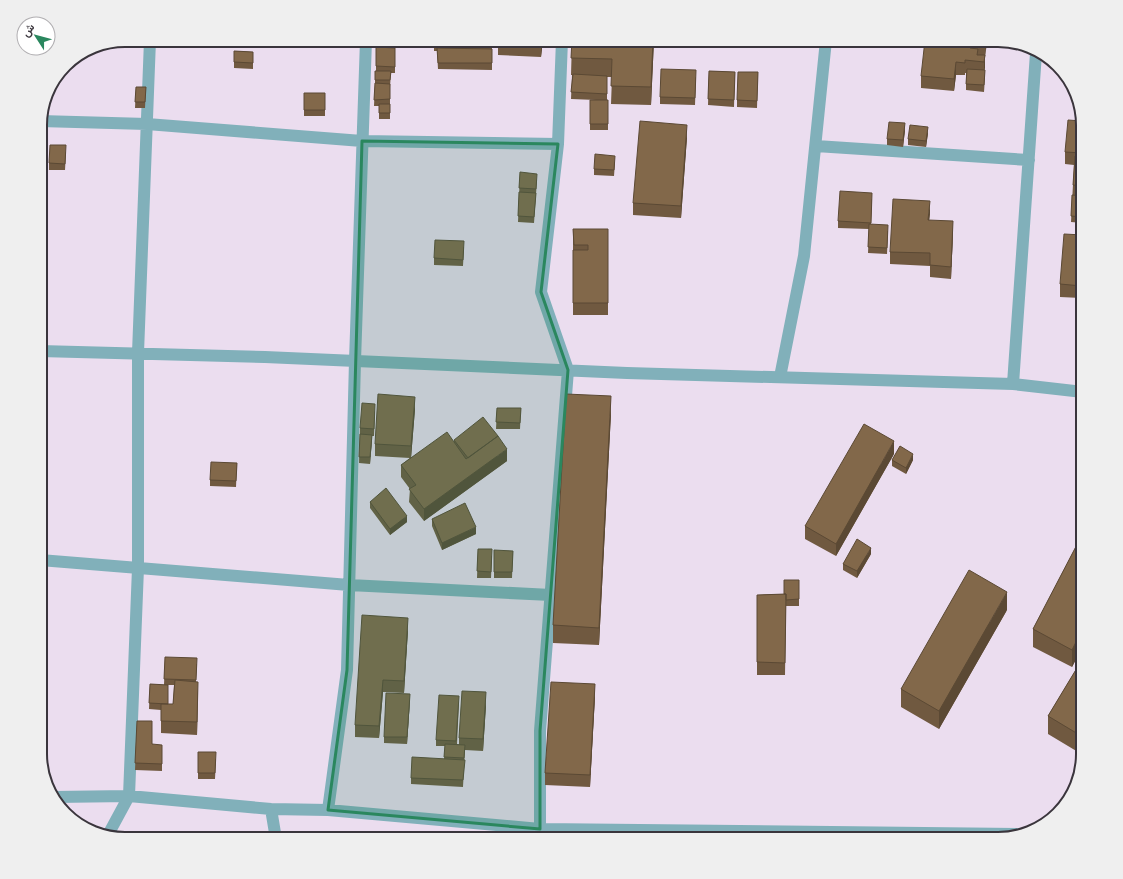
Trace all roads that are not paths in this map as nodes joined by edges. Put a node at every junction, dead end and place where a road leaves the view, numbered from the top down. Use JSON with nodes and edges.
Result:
{"nodes":[{"id":1,"x":150,"y":47,"type":"edge"},
{"id":2,"x":366,"y":47,"type":"edge"},
{"id":3,"x":562,"y":47,"type":"edge"},
{"id":4,"x":825,"y":47,"type":"edge"},
{"id":5,"x":1036,"y":57,"type":"edge"},
{"id":6,"x":47,"y":121,"type":"edge"},
{"id":7,"x":147,"y":124,"type":"junction"},
{"id":8,"x":362,"y":141,"type":"junction"},
{"id":9,"x":558,"y":144,"type":"junction"},
{"id":10,"x":816,"y":146,"type":"junction"},
{"id":11,"x":1029,"y":160,"type":"junction"},
{"id":12,"x":47,"y":351,"type":"edge"},
{"id":13,"x":138,"y":353,"type":"junction"},
{"id":14,"x":355,"y":361,"type":"junction"},
{"id":15,"x":568,"y":370,"type":"junction"},
{"id":16,"x":780,"y":377,"type":"junction"},
{"id":17,"x":1014,"y":384,"type":"junction"},
{"id":18,"x":1076,"y":391,"type":"edge"},
{"id":19,"x":47,"y":561,"type":"edge"},
{"id":20,"x":138,"y":568,"type":"junction"},
{"id":21,"x":349,"y":585,"type":"junction"},
{"id":22,"x":550,"y":595,"type":"junction"},
{"id":23,"x":129,"y":796,"type":"junction"},
{"id":24,"x":60,"y":797,"type":"edge"},
{"id":25,"x":271,"y":810,"type":"junction"},
{"id":26,"x":328,"y":810,"type":"junction"},
{"id":27,"x":111,"y":830,"type":"edge"},
{"id":28,"x":275,"y":832,"type":"edge"},
{"id":29,"x":522,"y":832,"type":"edge"},
{"id":30,"x":540,"y":832,"type":"edge"}],
"edges":[{"from":1,"to":7,"type":"street"},
{"from":2,"to":8,"type":"street"},
{"from":3,"to":9,"type":"street"},
{"from":4,"to":10,"type":"street"},
{"from":5,"to":11,"type":"street"},
{"from":6,"to":7,"type":"street"},
{"from":7,"to":8,"type":"street"},
{"from":7,"to":13,"type":"street"},
{"from":8,"to":9,"type":"street"},
{"from":8,"to":14,"type":"street"},
{"from":9,"to":15,"type":"street"},
{"from":10,"to":11,"type":"street"},
{"from":10,"to":16,"type":"street"},
{"from":11,"to":17,"type":"street"},
{"from":12,"to":13,"type":"street"},
{"from":13,"to":14,"type":"street"},
{"from":13,"to":20,"type":"street"},
{"from":14,"to":15,"type":"street"},
{"from":14,"to":21,"type":"street"},
{"from":15,"to":16,"type":"street"},
{"from":15,"to":22,"type":"street"},
{"from":16,"to":17,"type":"street"},
{"from":17,"to":18,"type":"street"},
{"from":19,"to":20,"type":"street"},
{"from":20,"to":21,"type":"street"},
{"from":20,"to":23,"type":"street"},
{"from":21,"to":22,"type":"street"},
{"from":21,"to":26,"type":"street"},
{"from":22,"to":30,"type":"street"},
{"from":23,"to":24,"type":"street"},
{"from":23,"to":25,"type":"street"},
{"from":23,"to":27,"type":"street"},
{"from":25,"to":26,"type":"street"},
{"from":25,"to":28,"type":"street"},
{"from":26,"to":29,"type":"street"}]}
